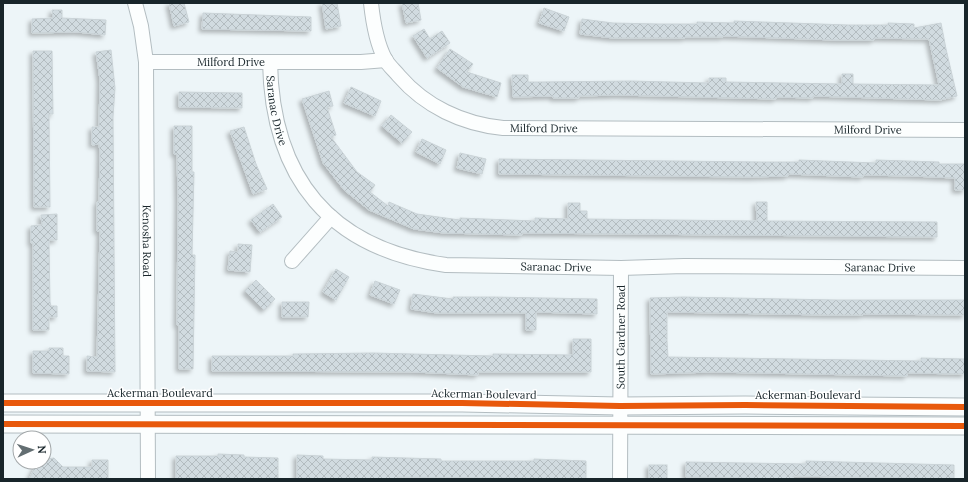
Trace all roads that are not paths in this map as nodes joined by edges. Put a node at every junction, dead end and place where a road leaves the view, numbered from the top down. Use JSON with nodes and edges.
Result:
{"nodes":[{"id":1,"x":135,"y":3,"type":"edge"},
{"id":2,"x":371,"y":3,"type":"edge"},
{"id":3,"x":386,"y":60,"type":"junction"},
{"id":4,"x":146,"y":62,"type":"junction"},
{"id":5,"x":270,"y":62,"type":"junction"},
{"id":6,"x":965,"y":130,"type":"edge"},
{"id":7,"x":331,"y":217,"type":"junction"},
{"id":8,"x":292,"y":261,"type":"dead end"},
{"id":9,"x":621,"y":268,"type":"junction"},
{"id":10,"x":965,"y":268,"type":"edge"},
{"id":11,"x":3,"y":403,"type":"edge"},
{"id":12,"x":148,"y":403,"type":"junction"},
{"id":13,"x":620,"y":406,"type":"junction"},
{"id":14,"x":965,"y":407,"type":"edge"},
{"id":15,"x":3,"y":424,"type":"edge"},
{"id":16,"x":148,"y":424,"type":"junction"},
{"id":17,"x":620,"y":425,"type":"junction"},
{"id":18,"x":965,"y":426,"type":"edge"},
{"id":19,"x":148,"y":479,"type":"edge"},
{"id":20,"x":620,"y":479,"type":"edge"}],
"edges":[{"from":1,"to":4,"type":"street","name":"Kenosha Road"},
{"from":2,"to":3,"type":"street"},
{"from":3,"to":5,"type":"street","name":"Milford Drive"},
{"from":3,"to":6,"type":"street","name":"Milford Drive"},
{"from":4,"to":5,"type":"street","name":"Milford Drive"},
{"from":4,"to":12,"type":"street","name":"Kenosha Road"},
{"from":5,"to":7,"type":"street","name":"Saranac Drive"},
{"from":7,"to":8,"type":"street"},
{"from":7,"to":9,"type":"street","name":"Saranac Drive"},
{"from":9,"to":10,"type":"street","name":"Saranac Drive"},
{"from":9,"to":13,"type":"street","name":"South Gardner Road"},
{"from":11,"to":12,"type":"street","name":"Ackerman Boulevard"},
{"from":12,"to":13,"type":"street","name":"Ackerman Boulevard"},
{"from":12,"to":16,"type":"street","name":"Kenosha Road"},
{"from":13,"to":14,"type":"street","name":"Ackerman Boulevard"},
{"from":13,"to":17,"type":"street","name":"South Gardner Road"},
{"from":15,"to":16,"type":"street"},
{"from":16,"to":17,"type":"street"},
{"from":16,"to":19,"type":"street","name":"Kenosha Road"},
{"from":17,"to":18,"type":"street"},
{"from":17,"to":20,"type":"street","name":"South Gardner Road"}]}
